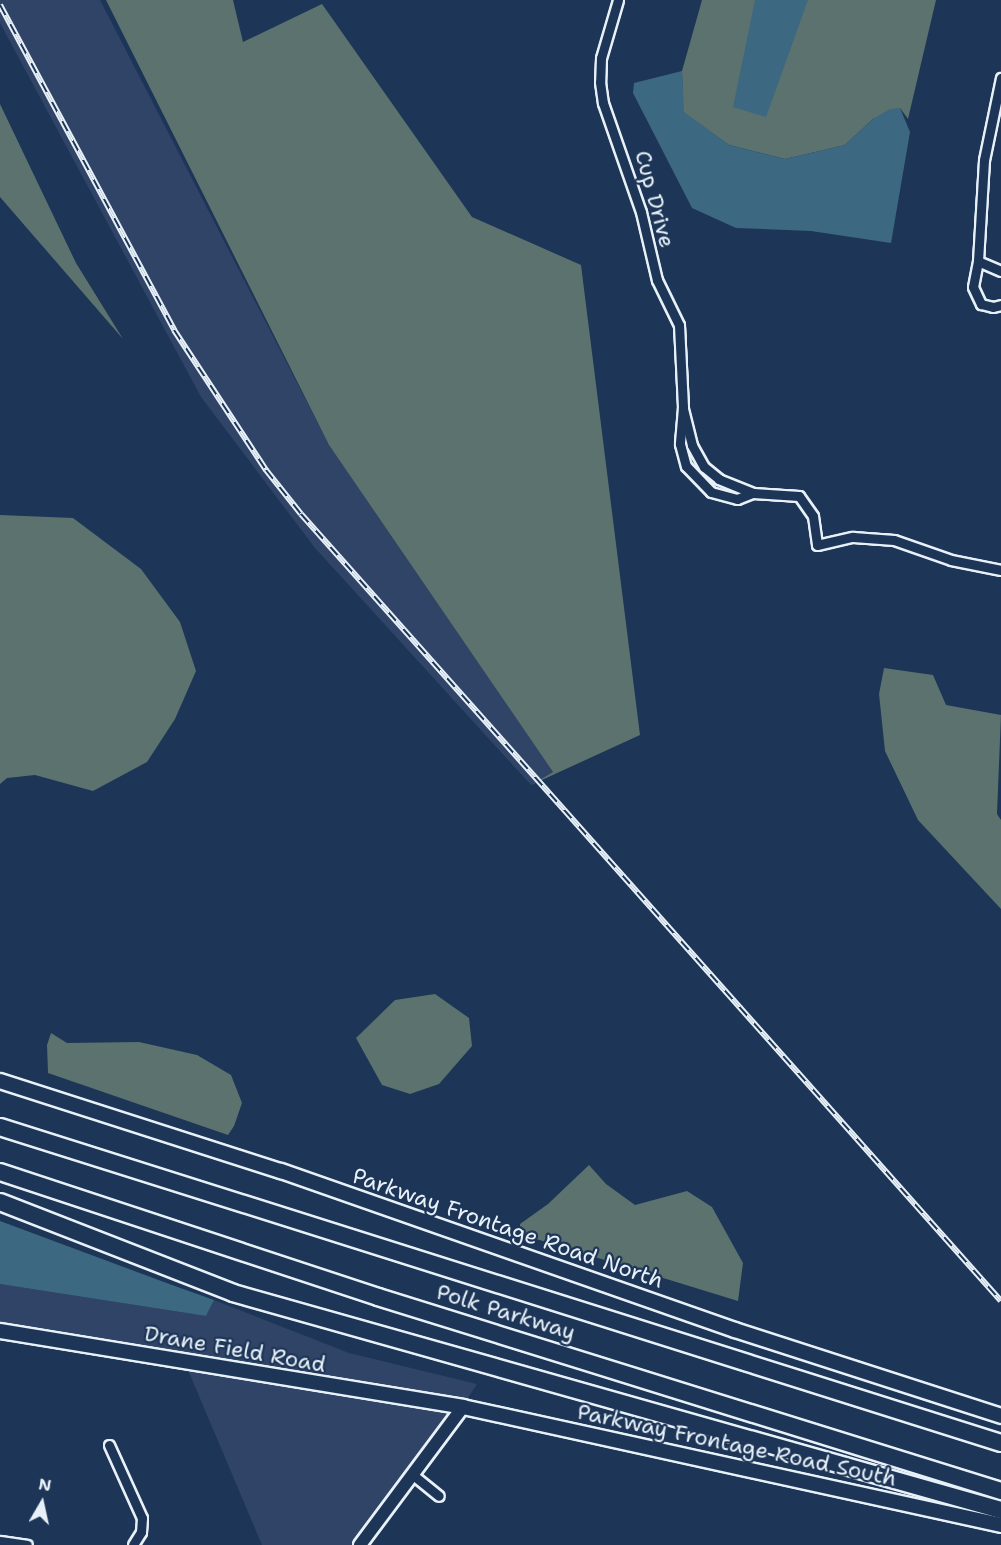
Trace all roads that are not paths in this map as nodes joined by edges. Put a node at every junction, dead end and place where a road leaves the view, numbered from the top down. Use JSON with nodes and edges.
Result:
{"nodes":[{"id":1,"x":618,"y":0,"type":"edge"},
{"id":2,"x":1001,"y":78,"type":"edge"},
{"id":3,"x":978,"y":261,"type":"junction"},
{"id":4,"x":1001,"y":271,"type":"edge"},
{"id":5,"x":1001,"y":305,"type":"edge"},
{"id":6,"x":683,"y":408,"type":"junction"},
{"id":7,"x":710,"y":472,"type":"junction"},
{"id":8,"x":701,"y":484,"type":"junction"},
{"id":9,"x":753,"y":493,"type":"junction"},
{"id":10,"x":1001,"y":570,"type":"edge"},
{"id":11,"x":0,"y":1081,"type":"edge"},
{"id":12,"x":0,"y":1127,"type":"edge"},
{"id":13,"x":0,"y":1172,"type":"edge"},
{"id":14,"x":0,"y":1202,"type":"edge"},
{"id":15,"x":0,"y":1331,"type":"edge"},
{"id":16,"x":464,"y":1407,"type":"junction"},
{"id":17,"x":1001,"y":1416,"type":"edge"},
{"id":18,"x":1001,"y":1443,"type":"edge"},
{"id":19,"x":109,"y":1445,"type":"dead end"},
{"id":20,"x":413,"y":1475,"type":"junction"},
{"id":21,"x":1001,"y":1491,"type":"edge"},
{"id":22,"x":439,"y":1496,"type":"dead end"},
{"id":23,"x":1001,"y":1510,"type":"edge"},
{"id":24,"x":1001,"y":1525,"type":"edge"},
{"id":25,"x":0,"y":1541,"type":"edge"},
{"id":26,"x":27,"y":1545,"type":"edge"},
{"id":27,"x":134,"y":1545,"type":"edge"},
{"id":28,"x":360,"y":1545,"type":"edge"}],
"edges":[{"from":1,"to":6,"type":"street","name":"Cup Drive"},
{"from":2,"to":3,"type":"street"},
{"from":3,"to":4,"type":"street"},
{"from":3,"to":5,"type":"street"},
{"from":6,"to":7,"type":"street"},
{"from":6,"to":8,"type":"street"},
{"from":7,"to":8,"type":"street"},
{"from":7,"to":9,"type":"street"},
{"from":8,"to":9,"type":"street"},
{"from":9,"to":10,"type":"street"},
{"from":11,"to":17,"type":"main road","name":"Parkway Frontage Road North"},
{"from":12,"to":18,"type":"highway","name":"Polk Parkway"},
{"from":13,"to":21,"type":"highway","name":"Polk Parkway"},
{"from":14,"to":23,"type":"highway"},
{"from":15,"to":16,"type":"main road","name":"Drane Field Road"},
{"from":16,"to":20,"type":"street"},
{"from":16,"to":24,"type":"main road","name":"Parkway Frontage Road South"},
{"from":19,"to":27,"type":"street"},
{"from":20,"to":22,"type":"street"},
{"from":20,"to":28,"type":"street"},
{"from":25,"to":26,"type":"street"}]}
